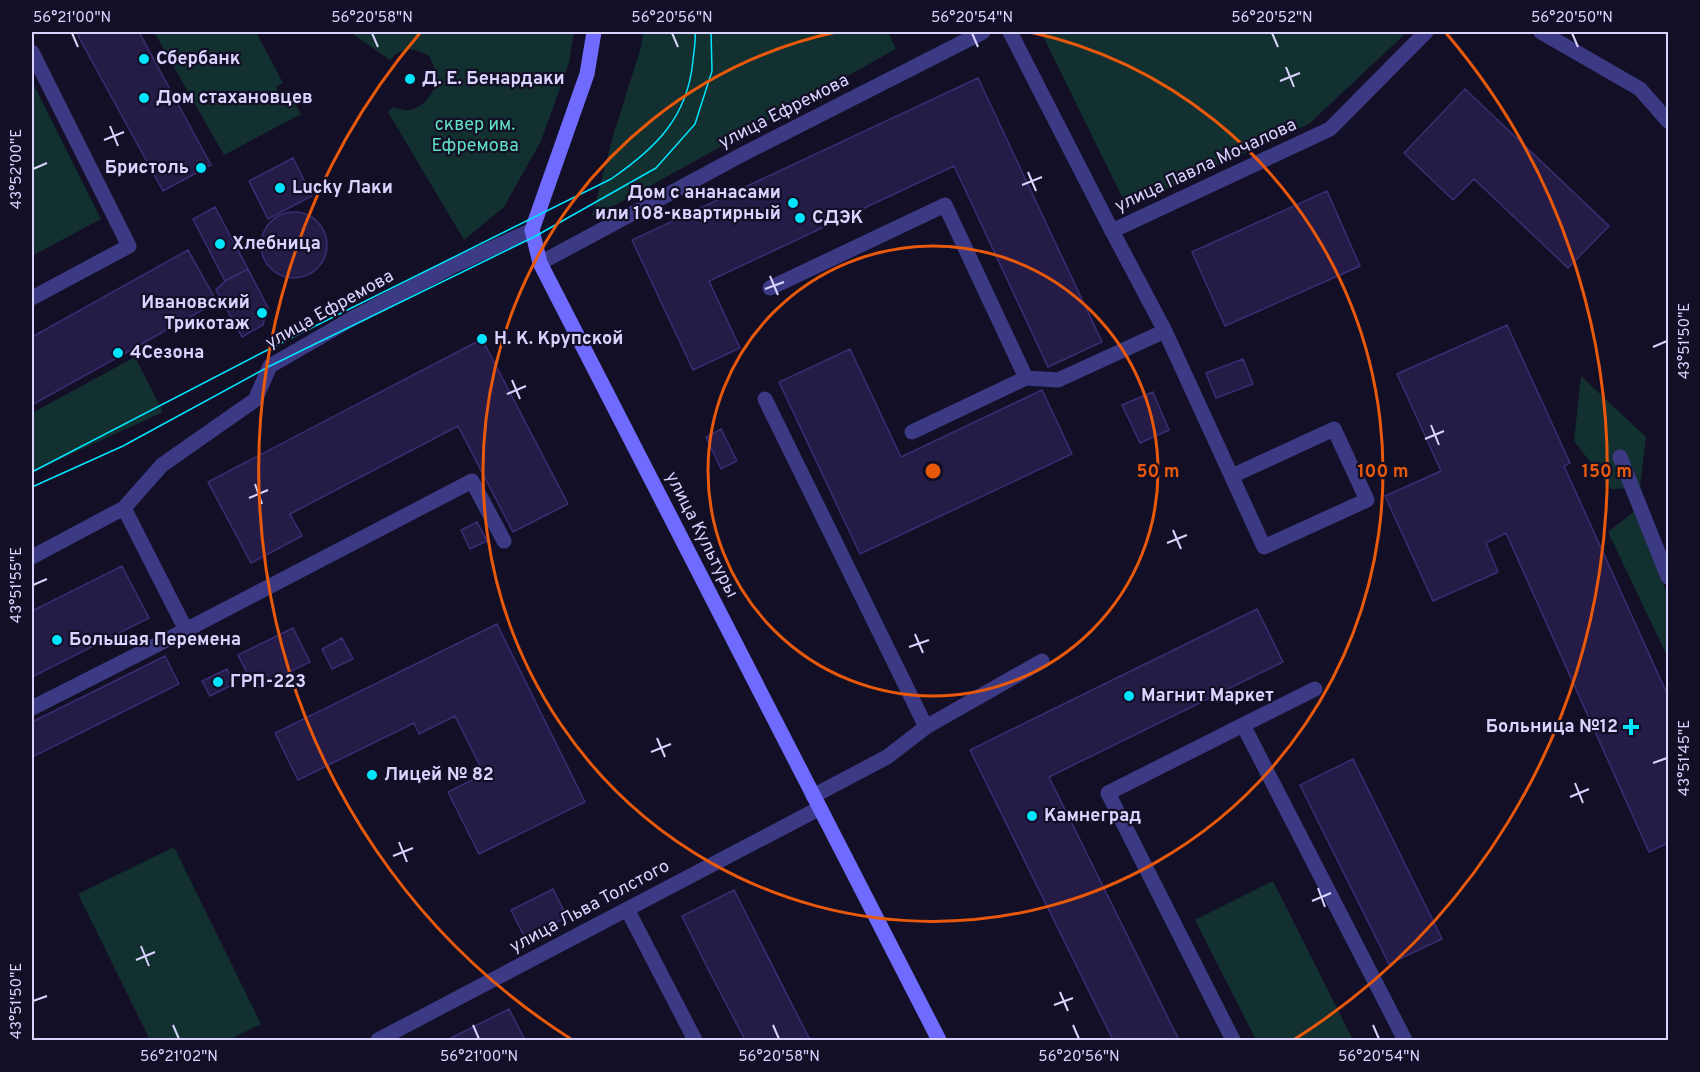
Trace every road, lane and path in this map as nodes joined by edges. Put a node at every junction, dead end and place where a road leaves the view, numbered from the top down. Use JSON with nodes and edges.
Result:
{"nodes":[{"id":1,"x":594,"y":32,"type":"edge"},
{"id":2,"x":983,"y":32,"type":"edge"},
{"id":3,"x":1010,"y":32,"type":"edge"},
{"id":4,"x":1426,"y":32,"type":"edge"},
{"id":5,"x":1541,"y":32,"type":"edge"},
{"id":6,"x":32,"y":52,"type":"edge"},
{"id":7,"x":1668,"y":121,"type":"edge"},
{"id":8,"x":532,"y":230,"type":"junction"},
{"id":9,"x":1113,"y":231,"type":"junction"},
{"id":10,"x":540,"y":263,"type":"junction"},
{"id":11,"x":770,"y":288,"type":"dead end"},
{"id":12,"x":32,"y":298,"type":"edge"},
{"id":13,"x":1165,"y":331,"type":"junction"},
{"id":14,"x":1026,"y":378,"type":"junction"},
{"id":15,"x":765,"y":399,"type":"dead end"},
{"id":16,"x":912,"y":432,"type":"dead end"},
{"id":17,"x":1620,"y":457,"type":"dead end"},
{"id":18,"x":1232,"y":476,"type":"junction"},
{"id":19,"x":124,"y":508,"type":"junction"},
{"id":20,"x":504,"y":541,"type":"dead end"},
{"id":21,"x":32,"y":557,"type":"edge"},
{"id":22,"x":1668,"y":576,"type":"edge"},
{"id":23,"x":186,"y":630,"type":"junction"},
{"id":24,"x":1042,"y":661,"type":"dead end"},
{"id":25,"x":1315,"y":689,"type":"dead end"},
{"id":26,"x":32,"y":708,"type":"edge"},
{"id":27,"x":1243,"y":725,"type":"junction"},
{"id":28,"x":926,"y":728,"type":"junction"},
{"id":29,"x":816,"y":802,"type":"junction"},
{"id":30,"x":627,"y":909,"type":"junction"},
{"id":31,"x":378,"y":1041,"type":"edge"},
{"id":32,"x":695,"y":1041,"type":"edge"},
{"id":33,"x":939,"y":1041,"type":"edge"},
{"id":34,"x":1233,"y":1041,"type":"edge"},
{"id":35,"x":1405,"y":1041,"type":"edge"}],
"edges":[{"from":1,"to":8,"type":"main road"},
{"from":2,"to":10,"type":"street","name":"улица Ефремова"},
{"from":3,"to":9,"type":"street","name":"улица Павла Мочалова"},
{"from":4,"to":9,"type":"street","name":"улица Павла Мочалова"},
{"from":5,"to":7,"type":"street"},
{"from":6,"to":12,"type":"street"},
{"from":8,"to":10,"type":"main road","name":"улица Культуры"},
{"from":8,"to":19,"type":"street","name":"улица Ефремова"},
{"from":9,"to":13,"type":"street"},
{"from":10,"to":29,"type":"main road","name":"улица Культуры"},
{"from":11,"to":14,"type":"street"},
{"from":13,"to":14,"type":"street"},
{"from":13,"to":18,"type":"street"},
{"from":14,"to":16,"type":"street"},
{"from":15,"to":28,"type":"street"},
{"from":17,"to":22,"type":"street"},
{"from":18,"to":18,"type":"street"},
{"from":19,"to":21,"type":"street"},
{"from":19,"to":23,"type":"street"},
{"from":20,"to":23,"type":"street"},
{"from":23,"to":26,"type":"street"},
{"from":24,"to":28,"type":"street","name":"улица Льва Толстого"},
{"from":25,"to":27,"type":"street"},
{"from":27,"to":34,"type":"street"},
{"from":27,"to":35,"type":"street"},
{"from":28,"to":29,"type":"street","name":"улица Льва Толстого"},
{"from":29,"to":30,"type":"street","name":"улица Льва Толстого"},
{"from":29,"to":33,"type":"main road","name":"улица Культуры"},
{"from":30,"to":31,"type":"street","name":"улица Льва Толстого"},
{"from":30,"to":32,"type":"street"}]}
